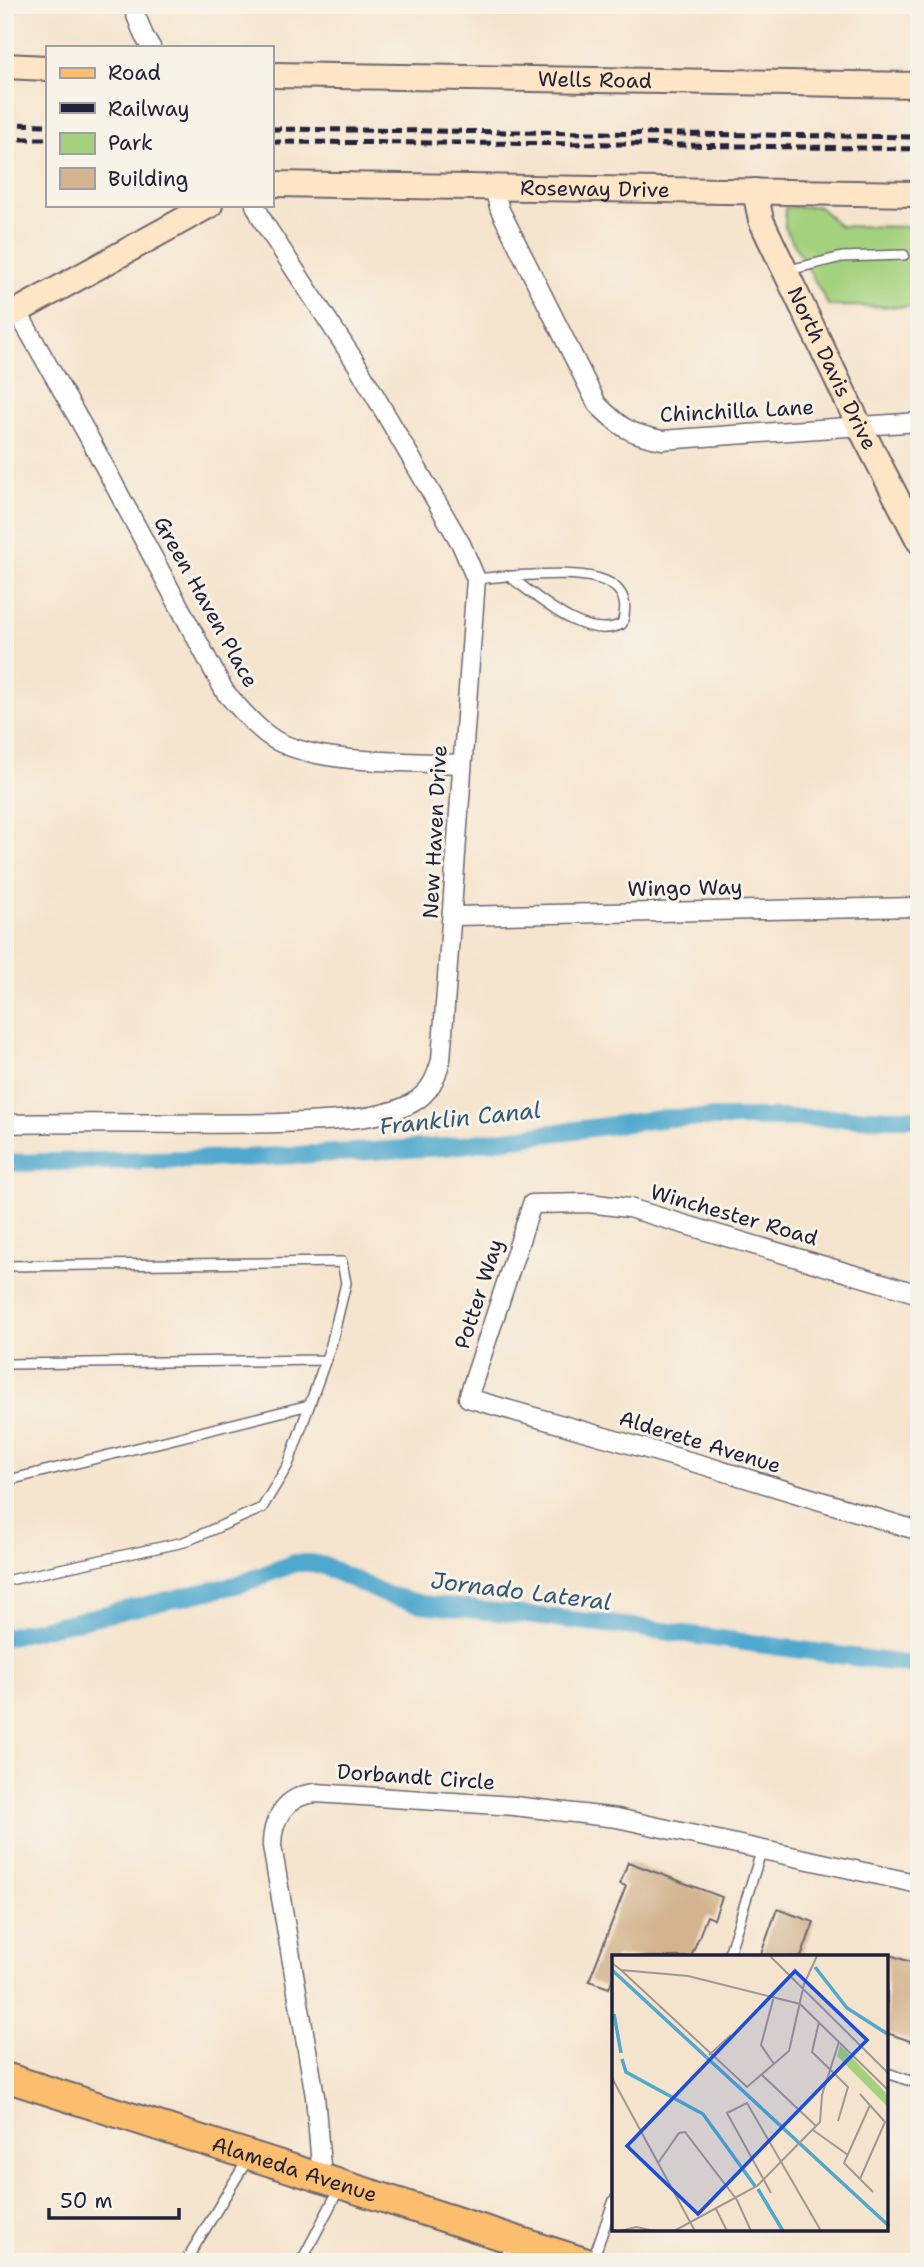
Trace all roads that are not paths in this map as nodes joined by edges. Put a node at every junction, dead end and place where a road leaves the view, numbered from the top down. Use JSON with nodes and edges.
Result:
{"nodes":[{"id":1,"x":132,"y":5,"type":"edge"},
{"id":2,"x":150,"y":46,"type":"edge"},
{"id":3,"x":5,"y":66,"type":"edge"},
{"id":4,"x":46,"y":68,"type":"edge"},
{"id":5,"x":273,"y":75,"type":"edge"},
{"id":6,"x":919,"y":85,"type":"edge"},
{"id":7,"x":273,"y":184,"type":"edge"},
{"id":8,"x":494,"y":188,"type":"junction"},
{"id":9,"x":755,"y":191,"type":"junction"},
{"id":10,"x":919,"y":194,"type":"edge"},
{"id":11,"x":208,"y":206,"type":"edge"},
{"id":12,"x":256,"y":206,"type":"edge"},
{"id":13,"x":904,"y":255,"type":"dead end"},
{"id":14,"x":785,"y":272,"type":"junction"},
{"id":15,"x":11,"y":314,"type":"edge"},
{"id":16,"x":919,"y":422,"type":"edge"},
{"id":17,"x":860,"y":427,"type":"junction"},
{"id":18,"x":919,"y":541,"type":"edge"},
{"id":19,"x":509,"y":576,"type":"junction"},
{"id":20,"x":475,"y":579,"type":"junction"},
{"id":21,"x":461,"y":764,"type":"junction"},
{"id":22,"x":919,"y":907,"type":"edge"},
{"id":23,"x":453,"y":916,"type":"junction"},
{"id":24,"x":5,"y":1124,"type":"edge"},
{"id":25,"x":532,"y":1204,"type":"joint"},
{"id":26,"x":5,"y":1266,"type":"edge"},
{"id":27,"x":919,"y":1294,"type":"edge"},
{"id":28,"x":326,"y":1360,"type":"junction"},
{"id":29,"x":5,"y":1364,"type":"edge"},
{"id":30,"x":468,"y":1398,"type":"joint"},
{"id":31,"x":309,"y":1405,"type":"junction"},
{"id":32,"x":5,"y":1481,"type":"edge"},
{"id":33,"x":919,"y":1531,"type":"edge"},
{"id":34,"x":5,"y":1581,"type":"edge"},
{"id":35,"x":762,"y":1849,"type":"junction"},
{"id":36,"x":919,"y":1884,"type":"edge"},
{"id":37,"x":729,"y":1955,"type":"edge"},
{"id":38,"x":889,"y":2075,"type":"edge"},
{"id":39,"x":5,"y":2077,"type":"edge"},
{"id":40,"x":919,"y":2084,"type":"edge"},
{"id":41,"x":250,"y":2155,"type":"junction"},
{"id":42,"x":332,"y":2180,"type":"junction"},
{"id":43,"x":612,"y":2206,"type":"edge"},
{"id":44,"x":509,"y":2250,"type":"edge"},
{"id":45,"x":185,"y":2262,"type":"edge"},
{"id":46,"x":301,"y":2262,"type":"edge"},
{"id":47,"x":584,"y":2262,"type":"edge"},
{"id":48,"x":592,"y":2262,"type":"edge"}],
"edges":[{"from":1,"to":2,"type":"street"},
{"from":3,"to":4,"type":"street"},
{"from":5,"to":6,"type":"street","name":"Wells Road"},
{"from":7,"to":8,"type":"street","name":"Roseway Drive"},
{"from":8,"to":9,"type":"street","name":"Roseway Drive"},
{"from":8,"to":17,"type":"street","name":"Chinchilla Lane"},
{"from":9,"to":10,"type":"street","name":"Roseway Drive"},
{"from":9,"to":14,"type":"street","name":"North Davis Drive"},
{"from":11,"to":15,"type":"street"},
{"from":12,"to":20,"type":"street","name":"New Haven Drive"},
{"from":13,"to":14,"type":"lane"},
{"from":14,"to":17,"type":"street","name":"North Davis Drive"},
{"from":15,"to":21,"type":"street","name":"Green Haven Place"},
{"from":16,"to":17,"type":"street","name":"Chinchilla Lane"},
{"from":17,"to":18,"type":"street","name":"North Davis Drive"},
{"from":19,"to":19,"type":"lane"},
{"from":19,"to":20,"type":"lane"},
{"from":20,"to":21,"type":"street","name":"New Haven Drive"},
{"from":21,"to":23,"type":"street","name":"New Haven Drive"},
{"from":22,"to":23,"type":"street","name":"Wingo Way"},
{"from":23,"to":24,"type":"street","name":"New Haven Drive"},
{"from":25,"to":27,"type":"street","name":"Winchester Road"},
{"from":25,"to":30,"type":"street","name":"Potter Way"},
{"from":26,"to":28,"type":"lane"},
{"from":28,"to":29,"type":"lane"},
{"from":28,"to":31,"type":"lane"},
{"from":30,"to":33,"type":"street","name":"Alderete Avenue"},
{"from":31,"to":32,"type":"lane"},
{"from":31,"to":34,"type":"lane"},
{"from":35,"to":36,"type":"street","name":"Dorbandt Circle"},
{"from":35,"to":37,"type":"lane"},
{"from":35,"to":42,"type":"street","name":"Dorbandt Circle"},
{"from":38,"to":40,"type":"lane"},
{"from":39,"to":41,"type":"main road","name":"Alameda Avenue"},
{"from":41,"to":42,"type":"main road","name":"Alameda Avenue"},
{"from":41,"to":45,"type":"lane"},
{"from":42,"to":44,"type":"main road","name":"Alameda Avenue"},
{"from":42,"to":46,"type":"lane"},
{"from":43,"to":48,"type":"lane"},
{"from":44,"to":47,"type":"main road","name":"Alameda Avenue"}]}
